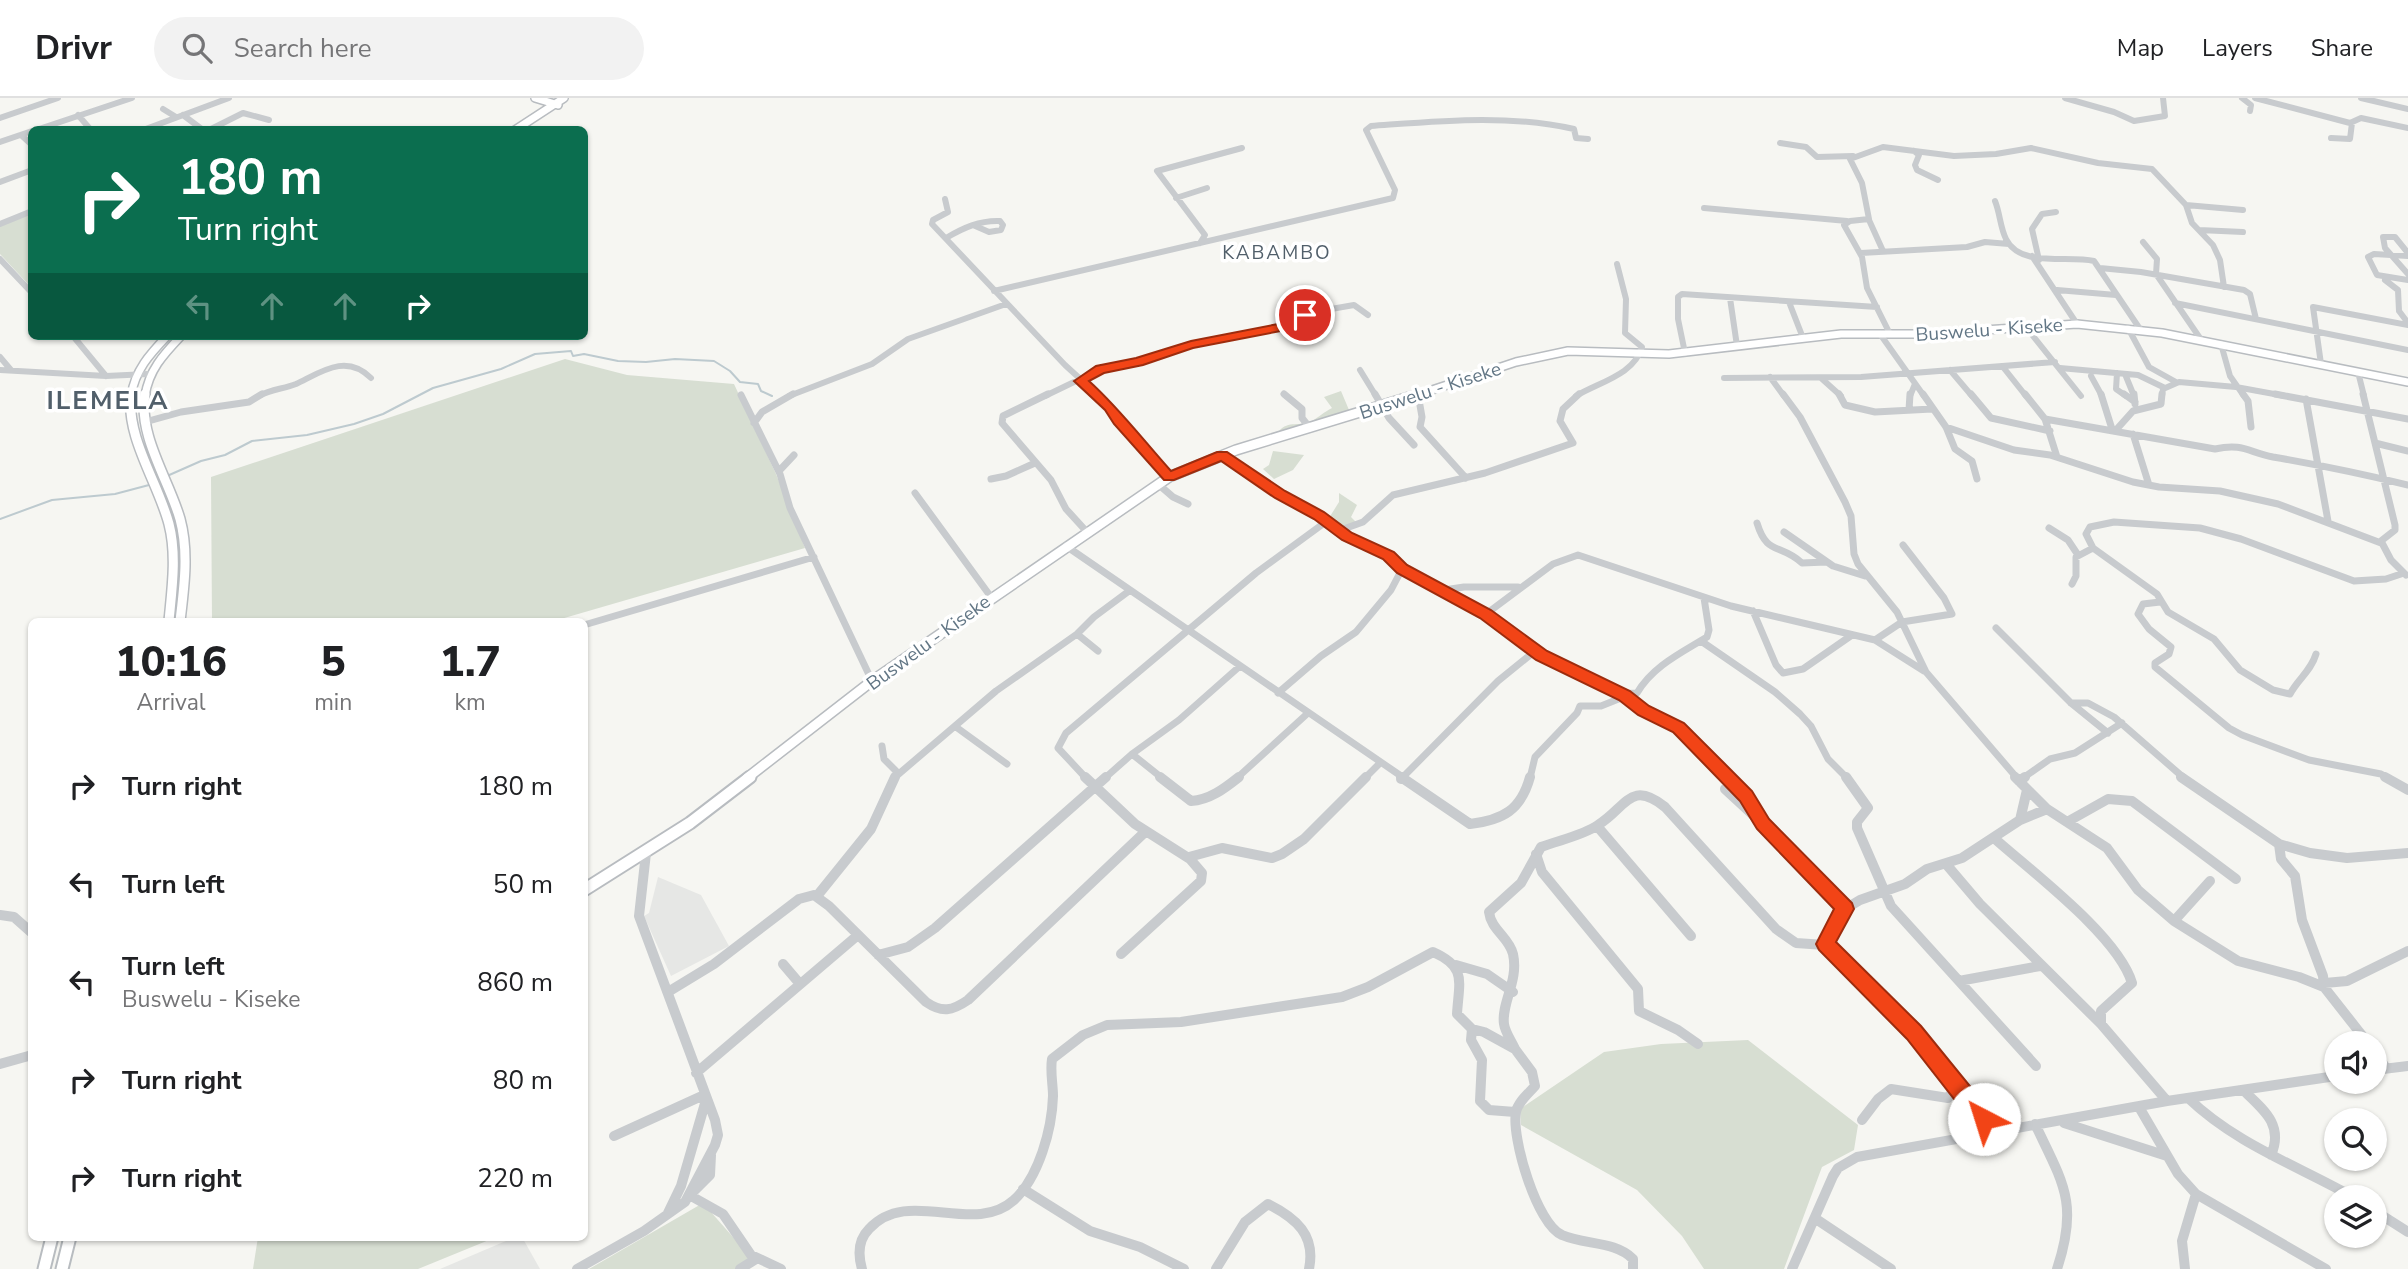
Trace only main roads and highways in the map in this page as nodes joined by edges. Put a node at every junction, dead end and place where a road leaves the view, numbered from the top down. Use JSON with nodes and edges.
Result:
{"nodes":[{"id":1,"x":535,"y":98,"type":"edge"},
{"id":2,"x":564,"y":98,"type":"edge"},
{"id":3,"x":573,"y":98,"type":"edge"},
{"id":4,"x":559,"y":106,"type":"junction"},
{"id":5,"x":522,"y":126,"type":"edge"},
{"id":6,"x":530,"y":126,"type":"edge"},
{"id":7,"x":162,"y":340,"type":"edge"},
{"id":8,"x":177,"y":340,"type":"edge"},
{"id":9,"x":2408,"y":382,"type":"edge"},
{"id":10,"x":170,"y":618,"type":"edge"},
{"id":11,"x":180,"y":618,"type":"edge"},
{"id":12,"x":588,"y":888,"type":"edge"},
{"id":13,"x":51,"y":1241,"type":"edge"},
{"id":14,"x":69,"y":1241,"type":"edge"},
{"id":15,"x":44,"y":1269,"type":"edge"},
{"id":16,"x":62,"y":1269,"type":"edge"}],
"edges":[{"from":1,"to":4,"type":"main road"},
{"from":2,"to":4,"type":"main road"},
{"from":3,"to":4,"type":"main road"},
{"from":4,"to":5,"type":"main road"},
{"from":4,"to":6,"type":"main road"},
{"from":7,"to":10,"type":"main road"},
{"from":8,"to":11,"type":"main road"},
{"from":9,"to":12,"type":"main road","name":"Buswelu - Kiseke"},
{"from":13,"to":15,"type":"main road"},
{"from":14,"to":16,"type":"main road"}]}
